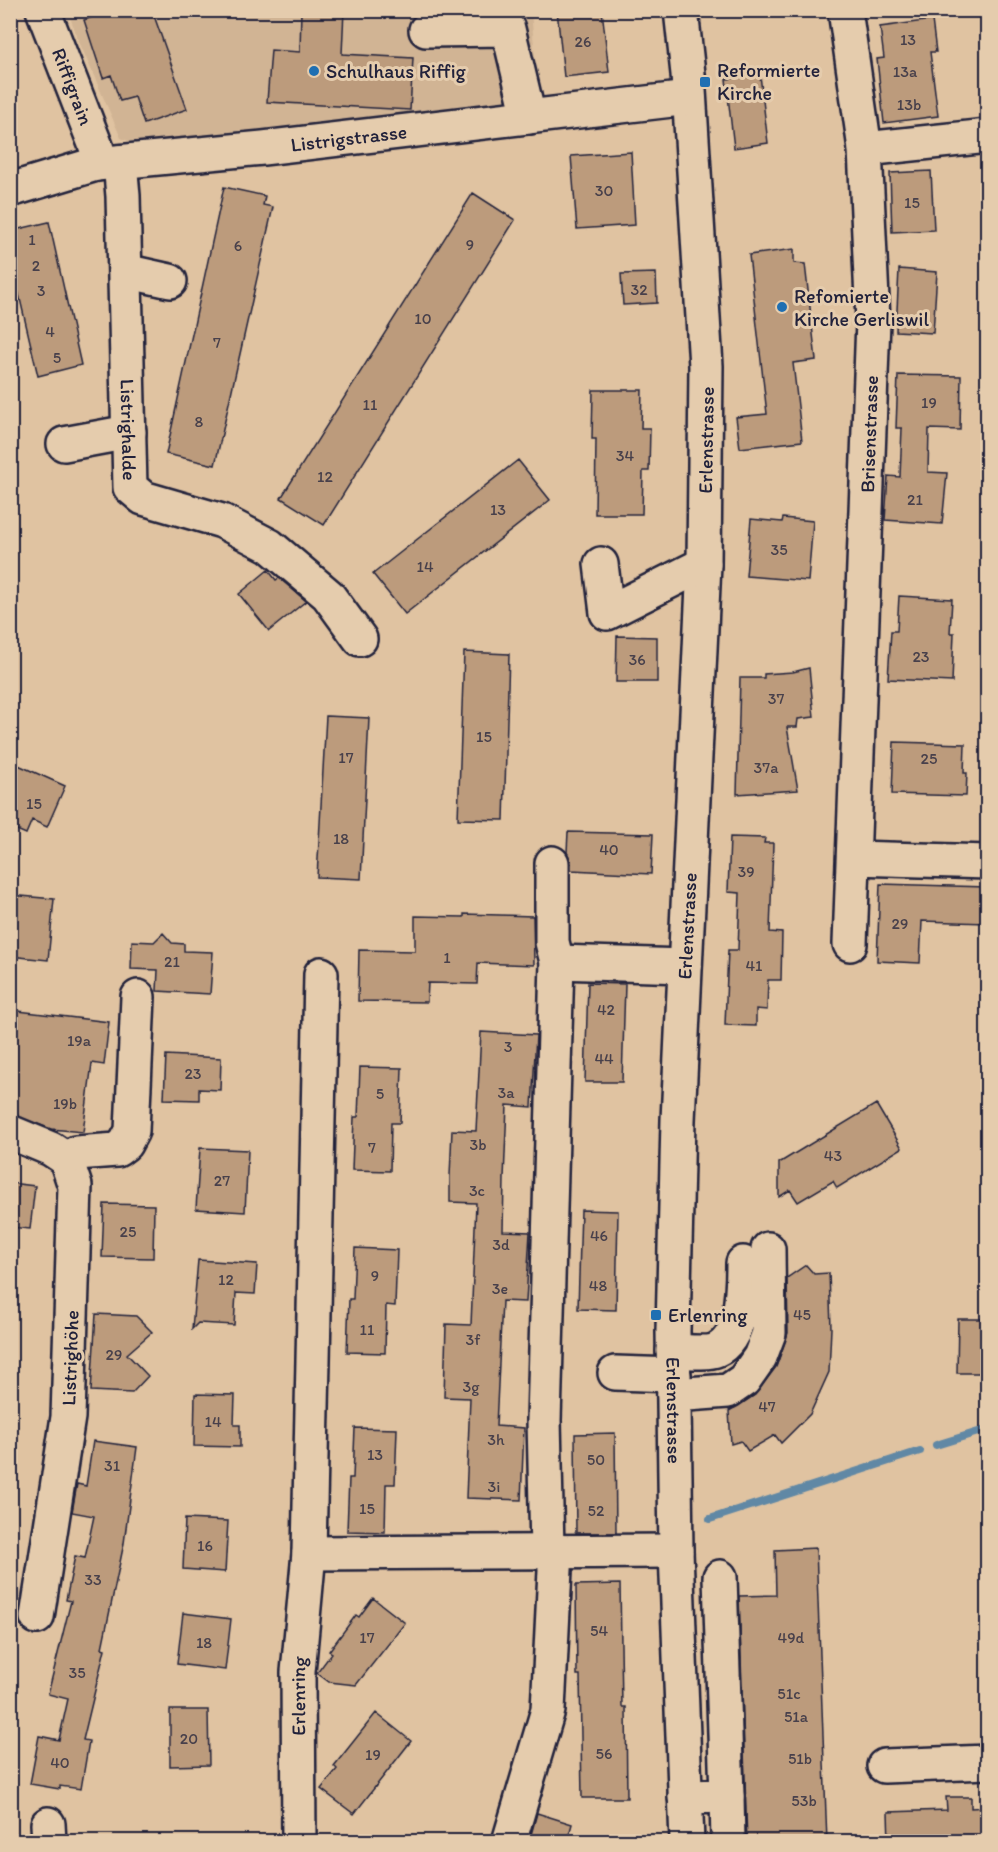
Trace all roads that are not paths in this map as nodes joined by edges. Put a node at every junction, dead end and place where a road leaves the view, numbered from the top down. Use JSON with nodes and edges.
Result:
{"nodes":[{"id":1,"x":44,"y":10,"type":"edge"},
{"id":2,"x":681,"y":10,"type":"edge"},
{"id":3,"x":845,"y":10,"type":"edge"},
{"id":4,"x":426,"y":30,"type":"dead end"},
{"id":5,"x":689,"y":98,"type":"junction"},
{"id":6,"x":529,"y":117,"type":"junction"},
{"id":7,"x":987,"y":136,"type":"edge"},
{"id":8,"x":865,"y":149,"type":"junction"},
{"id":9,"x":108,"y":163,"type":"junction"},
{"id":10,"x":10,"y":190,"type":"edge"},
{"id":11,"x":125,"y":271,"type":"junction"},
{"id":12,"x":170,"y":281,"type":"dead end"},
{"id":13,"x":129,"y":432,"type":"junction"},
{"id":14,"x":63,"y":444,"type":"dead end"},
{"id":15,"x":601,"y":564,"type":"dead end"},
{"id":16,"x":704,"y":564,"type":"junction"},
{"id":17,"x":360,"y":639,"type":"dead end"},
{"id":18,"x":854,"y":858,"type":"junction"},
{"id":19,"x":978,"y":862,"type":"edge"},
{"id":20,"x":552,"y":863,"type":"dead end"},
{"id":21,"x":850,"y":944,"type":"dead end"},
{"id":22,"x":557,"y":962,"type":"junction"},
{"id":23,"x":685,"y":966,"type":"junction"},
{"id":24,"x":321,"y":974,"type":"dead end"},
{"id":25,"x":138,"y":998,"type":"dead end"},
{"id":26,"x":24,"y":1129,"type":"edge"},
{"id":27,"x":66,"y":1159,"type":"junction"},
{"id":28,"x":615,"y":1373,"type":"dead end"},
{"id":29,"x":674,"y":1374,"type":"junction"},
{"id":30,"x":551,"y":1550,"type":"junction"},
{"id":31,"x":676,"y":1551,"type":"junction"},
{"id":32,"x":309,"y":1553,"type":"junction"},
{"id":33,"x":720,"y":1577,"type":"dead end"},
{"id":34,"x":37,"y":1617,"type":"dead end"},
{"id":35,"x":987,"y":1762,"type":"edge"},
{"id":36,"x":884,"y":1766,"type":"dead end"},
{"id":37,"x":727,"y":1796,"type":"junction"},
{"id":38,"x":685,"y":1797,"type":"junction"},
{"id":39,"x":299,"y":1842,"type":"edge"},
{"id":40,"x":509,"y":1842,"type":"edge"},
{"id":41,"x":687,"y":1842,"type":"edge"},
{"id":42,"x":728,"y":1842,"type":"edge"}],
"edges":[{"from":1,"to":9,"type":"street","name":"Riffigrain"},
{"from":2,"to":5,"type":"street","name":"Erlenstrasse"},
{"from":3,"to":8,"type":"street","name":"Brisenstrasse"},
{"from":4,"to":6,"type":"street"},
{"from":5,"to":6,"type":"street","name":"Listrigstrasse"},
{"from":5,"to":16,"type":"street","name":"Erlenstrasse"},
{"from":6,"to":9,"type":"street","name":"Listrigstrasse"},
{"from":7,"to":8,"type":"street"},
{"from":8,"to":18,"type":"street","name":"Brisenstrasse"},
{"from":9,"to":10,"type":"street","name":"Listrigstrasse"},
{"from":9,"to":11,"type":"street","name":"Listrighalde"},
{"from":11,"to":12,"type":"street"},
{"from":11,"to":13,"type":"street","name":"Listrighalde"},
{"from":13,"to":14,"type":"street"},
{"from":13,"to":17,"type":"street","name":"Listrighalde"},
{"from":15,"to":16,"type":"street"},
{"from":16,"to":23,"type":"street","name":"Erlenstrasse"},
{"from":18,"to":19,"type":"street"},
{"from":18,"to":21,"type":"street","name":"Brisenstrasse"},
{"from":20,"to":22,"type":"street"},
{"from":22,"to":23,"type":"street"},
{"from":22,"to":30,"type":"street"},
{"from":23,"to":29,"type":"street","name":"Erlenstrasse"},
{"from":24,"to":32,"type":"street","name":"Erlenring"},
{"from":25,"to":27,"type":"street"},
{"from":26,"to":27,"type":"street"},
{"from":27,"to":34,"type":"street","name":"Listrighöhe"},
{"from":28,"to":29,"type":"street"},
{"from":29,"to":29,"type":"street"},
{"from":29,"to":31,"type":"street","name":"Erlenstrasse"},
{"from":30,"to":31,"type":"street"},
{"from":30,"to":32,"type":"street"},
{"from":30,"to":40,"type":"street"},
{"from":31,"to":38,"type":"street","name":"Erlenstrasse"},
{"from":32,"to":39,"type":"street","name":"Erlenring"},
{"from":33,"to":37,"type":"street"},
{"from":35,"to":36,"type":"street"},
{"from":37,"to":38,"type":"street"},
{"from":37,"to":42,"type":"street"},
{"from":38,"to":41,"type":"street","name":"Erlenstrasse"}]}
